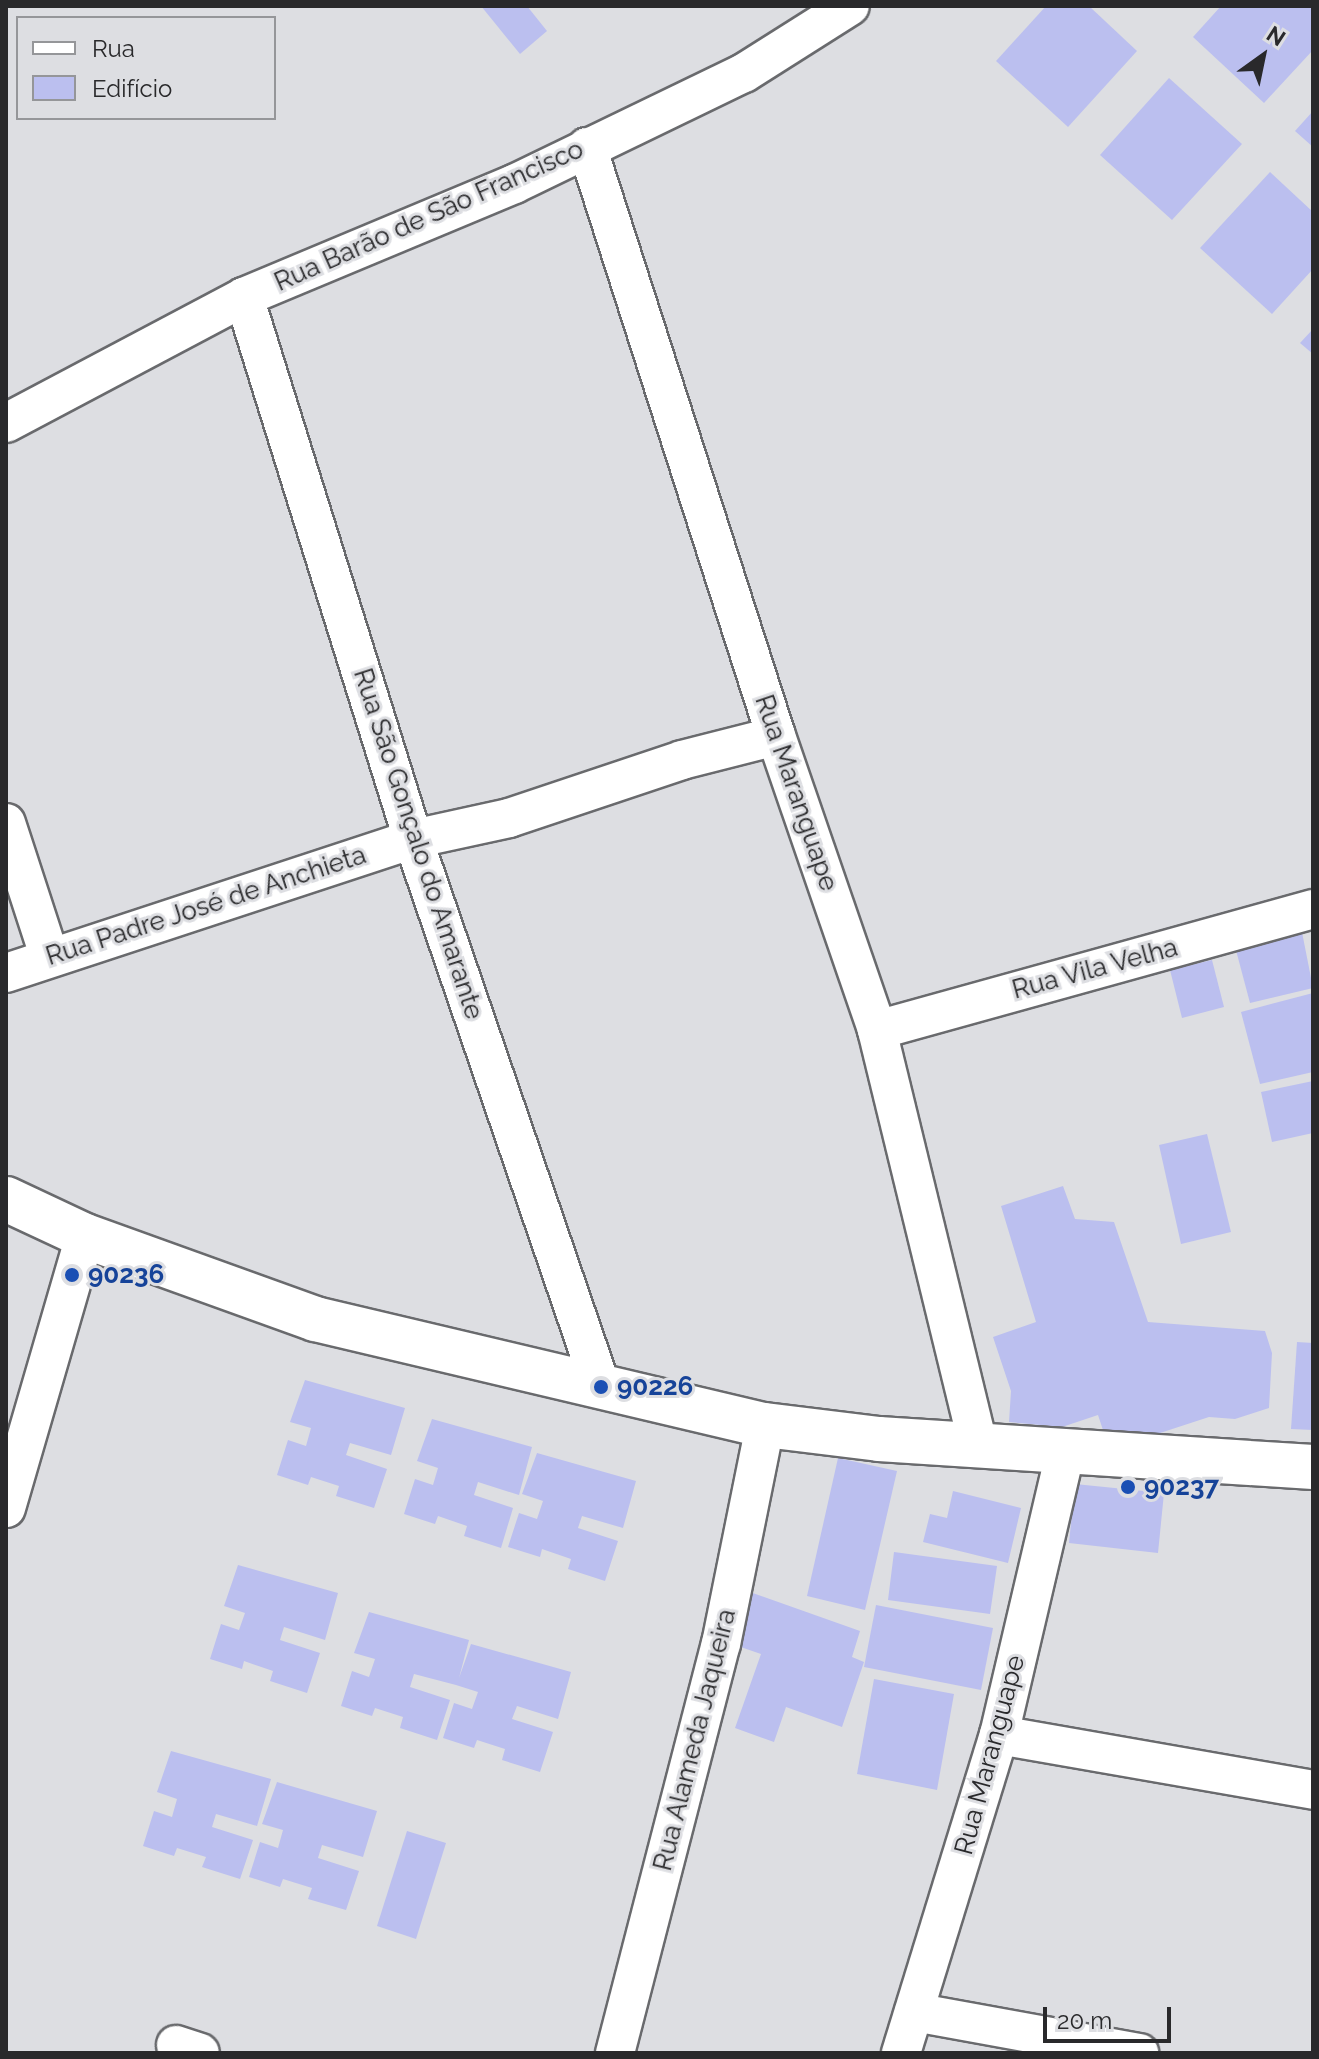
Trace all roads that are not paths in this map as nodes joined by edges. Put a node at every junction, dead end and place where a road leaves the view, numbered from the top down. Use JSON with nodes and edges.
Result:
{"nodes":[{"id":1,"x":850,"y":6,"type":"edge"},
{"id":2,"x":587,"y":147,"type":"junction"},
{"id":3,"x":244,"y":297,"type":"junction"},
{"id":4,"x":6,"y":423,"type":"edge"},
{"id":5,"x":776,"y":736,"type":"junction"},
{"id":6,"x":6,"y":823,"type":"edge"},
{"id":7,"x":413,"y":839,"type":"junction"},
{"id":8,"x":1313,"y":909,"type":"edge"},
{"id":9,"x":49,"y":955,"type":"junction"},
{"id":10,"x":6,"y":973,"type":"edge"},
{"id":11,"x":877,"y":1030,"type":"junction"},
{"id":12,"x":6,"y":1199,"type":"edge"},
{"id":13,"x":85,"y":1236,"type":"junction"},
{"id":14,"x":601,"y":1387,"type":"junction"},
{"id":15,"x":765,"y":1425,"type":"junction"},
{"id":16,"x":978,"y":1445,"type":"junction"},
{"id":17,"x":1065,"y":1453,"type":"junction"},
{"id":18,"x":1313,"y":1467,"type":"edge"},
{"id":19,"x":6,"y":1508,"type":"edge"},
{"id":20,"x":999,"y":1735,"type":"junction"},
{"id":21,"x":1313,"y":1790,"type":"edge"},
{"id":22,"x":914,"y":2012,"type":"junction"},
{"id":23,"x":615,"y":2053,"type":"edge"},
{"id":24,"x":901,"y":2053,"type":"edge"},
{"id":25,"x":1139,"y":2053,"type":"edge"}],
"edges":[{"from":1,"to":2,"type":"street","name":"Rua Barão de São Francisco"},
{"from":2,"to":3,"type":"street","name":"Rua Barão de São Francisco"},
{"from":2,"to":5,"type":"street","name":"Rua Maranguape"},
{"from":3,"to":4,"type":"street","name":"Rua Barão de São Francisco"},
{"from":3,"to":7,"type":"street","name":"Rua São Gonçalo do Amarante"},
{"from":5,"to":7,"type":"street","name":"Rua Padre José de Anchieta"},
{"from":5,"to":11,"type":"street","name":"Rua Maranguape"},
{"from":6,"to":9,"type":"street"},
{"from":7,"to":9,"type":"street","name":"Rua Padre José de Anchieta"},
{"from":7,"to":14,"type":"street","name":"Rua São Gonçalo do Amarante"},
{"from":8,"to":11,"type":"street","name":"Rua Vila Velha"},
{"from":9,"to":10,"type":"street","name":"Rua Padre José de Anchieta"},
{"from":11,"to":16,"type":"street","name":"Rua Maranguape"},
{"from":12,"to":13,"type":"street"},
{"from":13,"to":14,"type":"street"},
{"from":13,"to":19,"type":"street"},
{"from":14,"to":15,"type":"street"},
{"from":15,"to":16,"type":"street"},
{"from":15,"to":23,"type":"street","name":"Rua Alameda Jaqueira"},
{"from":16,"to":17,"type":"street"},
{"from":17,"to":18,"type":"street"},
{"from":17,"to":20,"type":"street","name":"Rua Maranguape"},
{"from":20,"to":21,"type":"street"},
{"from":20,"to":22,"type":"street","name":"Rua Maranguape"},
{"from":22,"to":24,"type":"street","name":"Rua Maranguape"},
{"from":22,"to":25,"type":"street"}]}
